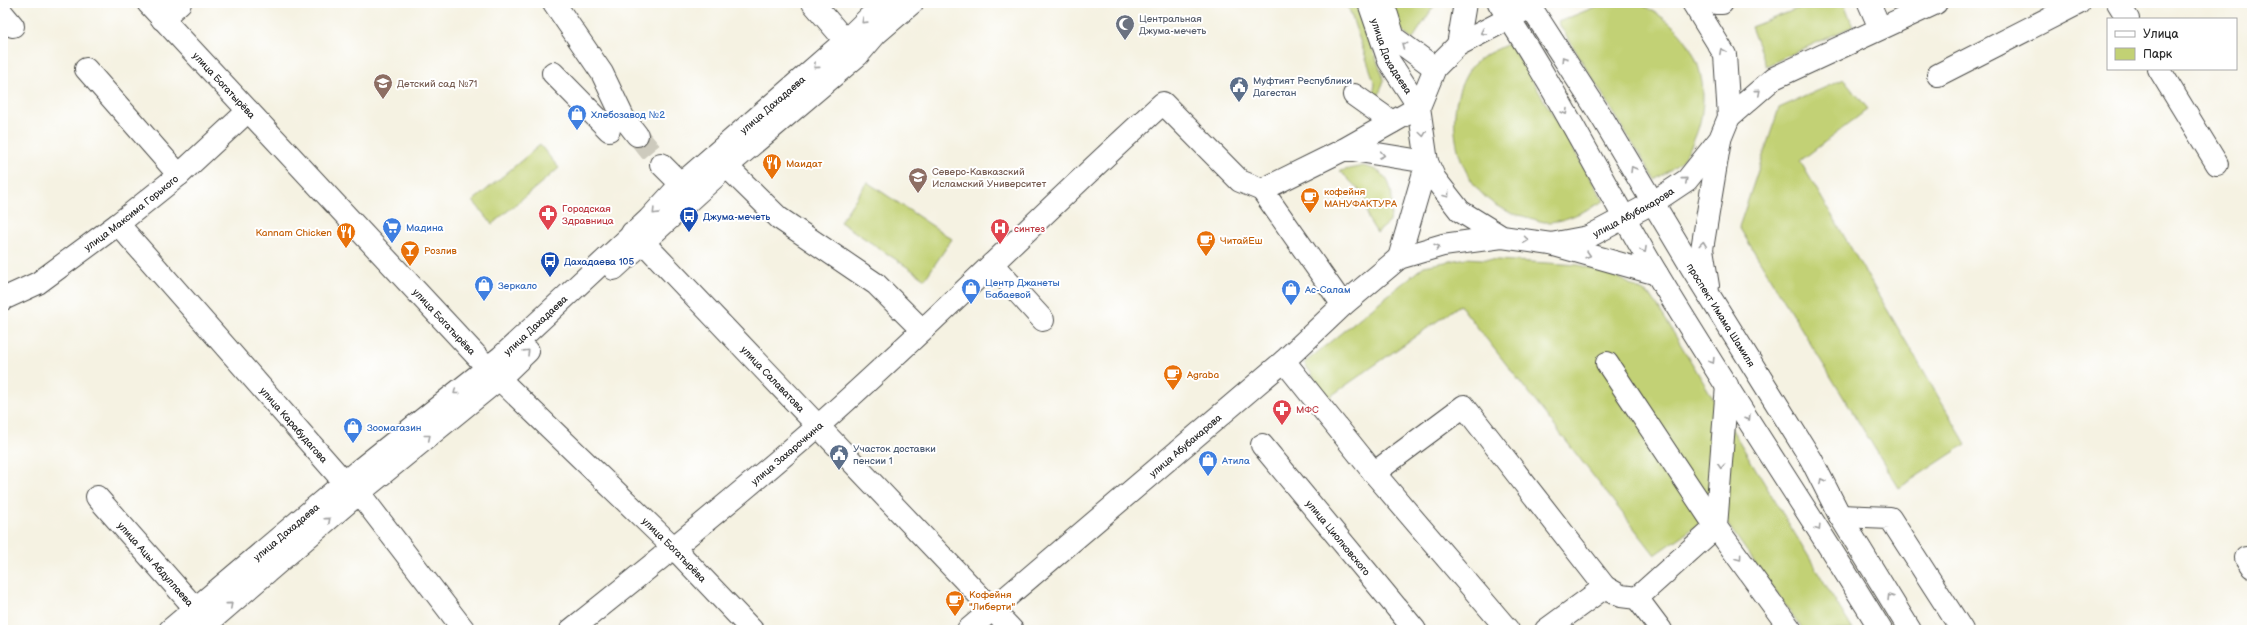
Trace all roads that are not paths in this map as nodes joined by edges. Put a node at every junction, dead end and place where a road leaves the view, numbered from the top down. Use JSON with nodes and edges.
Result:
{"nodes":[{"id":1,"x":180,"y":3,"type":"edge"},
{"id":2,"x":554,"y":3,"type":"edge"},
{"id":3,"x":814,"y":3,"type":"edge"},
{"id":4,"x":884,"y":3,"type":"edge"},
{"id":5,"x":912,"y":3,"type":"edge"},
{"id":6,"x":1369,"y":3,"type":"edge"},
{"id":7,"x":1382,"y":3,"type":"edge"},
{"id":8,"x":1465,"y":3,"type":"edge"},
{"id":9,"x":1693,"y":3,"type":"edge"},
{"id":10,"x":1716,"y":3,"type":"edge"},
{"id":11,"x":1722,"y":3,"type":"edge"},
{"id":12,"x":1869,"y":3,"type":"edge"},
{"id":13,"x":1936,"y":3,"type":"edge"},
{"id":14,"x":2078,"y":3,"type":"edge"},
{"id":15,"x":2118,"y":3,"type":"edge"},
{"id":16,"x":1533,"y":4,"type":"edge"},
{"id":17,"x":155,"y":11,"type":"edge"},
{"id":18,"x":1504,"y":11,"type":"edge"},
{"id":19,"x":2127,"y":18,"type":"edge"},
{"id":20,"x":1880,"y":28,"type":"junction"},
{"id":21,"x":1458,"y":45,"type":"junction"},
{"id":22,"x":852,"y":48,"type":"junction"},
{"id":23,"x":1435,"y":68,"type":"junction"},
{"id":24,"x":86,"y":69,"type":"dead end"},
{"id":25,"x":2160,"y":70,"type":"edge"},
{"id":26,"x":553,"y":73,"type":"dead end"},
{"id":27,"x":1938,"y":75,"type":"dead end"},
{"id":28,"x":1354,"y":95,"type":"dead end"},
{"id":29,"x":1419,"y":107,"type":"junction"},
{"id":30,"x":248,"y":111,"type":"junction"},
{"id":31,"x":1729,"y":117,"type":"junction"},
{"id":32,"x":1392,"y":122,"type":"junction"},
{"id":33,"x":609,"y":130,"type":"dead end"},
{"id":34,"x":637,"y":135,"type":"tunnel mouth"},
{"id":35,"x":1720,"y":139,"type":"junction"},
{"id":36,"x":1343,"y":150,"type":"junction"},
{"id":37,"x":720,"y":161,"type":"junction"},
{"id":38,"x":1427,"y":162,"type":"junction"},
{"id":39,"x":661,"y":164,"type":"tunnel mouth"},
{"id":40,"x":2217,"y":164,"type":"dead end"},
{"id":41,"x":179,"y":175,"type":"junction"},
{"id":42,"x":681,"y":184,"type":"junction"},
{"id":43,"x":1262,"y":190,"type":"junction"},
{"id":44,"x":1654,"y":202,"type":"junction"},
{"id":45,"x":1624,"y":216,"type":"junction"},
{"id":46,"x":118,"y":224,"type":"junction"},
{"id":47,"x":1502,"y":237,"type":"junction"},
{"id":48,"x":638,"y":238,"type":"junction"},
{"id":49,"x":1551,"y":244,"type":"junction"},
{"id":50,"x":1399,"y":258,"type":"junction"},
{"id":51,"x":992,"y":264,"type":"junction"},
{"id":52,"x":1657,"y":274,"type":"junction"},
{"id":53,"x":1709,"y":297,"type":"junction"},
{"id":54,"x":3,"y":299,"type":"edge"},
{"id":55,"x":1343,"y":305,"type":"junction"},
{"id":56,"x":1043,"y":320,"type":"dead end"},
{"id":57,"x":922,"y":330,"type":"junction"},
{"id":58,"x":1284,"y":361,"type":"junction"},
{"id":59,"x":1607,"y":363,"type":"dead end"},
{"id":60,"x":493,"y":373,"type":"junction"},
{"id":61,"x":1727,"y":385,"type":"junction"},
{"id":62,"x":817,"y":427,"type":"junction"},
{"id":63,"x":1262,"y":446,"type":"dead end"},
{"id":64,"x":1374,"y":473,"type":"junction"},
{"id":65,"x":352,"y":488,"type":"junction"},
{"id":66,"x":97,"y":497,"type":"dead end"},
{"id":67,"x":1840,"y":516,"type":"junction"},
{"id":68,"x":1716,"y":527,"type":"junction"},
{"id":69,"x":674,"y":548,"type":"junction"},
{"id":70,"x":1605,"y":587,"type":"junction"},
{"id":71,"x":1637,"y":598,"type":"junction"},
{"id":72,"x":992,"y":608,"type":"junction"},
{"id":73,"x":204,"y":623,"type":"edge"},
{"id":74,"x":170,"y":630,"type":"edge"},
{"id":75,"x":464,"y":630,"type":"edge"},
{"id":76,"x":571,"y":630,"type":"edge"},
{"id":77,"x":752,"y":630,"type":"edge"},
{"id":78,"x":968,"y":630,"type":"edge"},
{"id":79,"x":1012,"y":630,"type":"edge"},
{"id":80,"x":1415,"y":630,"type":"edge"},
{"id":81,"x":1508,"y":630,"type":"edge"},
{"id":82,"x":1546,"y":630,"type":"edge"},
{"id":83,"x":1661,"y":630,"type":"edge"},
{"id":84,"x":1791,"y":630,"type":"edge"},
{"id":85,"x":1881,"y":630,"type":"edge"},
{"id":86,"x":1910,"y":630,"type":"edge"},
{"id":87,"x":1962,"y":630,"type":"edge"}],
"edges":[{"from":1,"to":17,"type":"street"},
{"from":2,"to":34,"type":"street"},
{"from":3,"to":22,"type":"street"},
{"from":4,"to":22,"type":"street","name":"улица Дахадаева","one_way":true},
{"from":5,"to":22,"type":"street","name":"улица Дахадаева"},
{"from":6,"to":29,"type":"street","name":"улица Дахадаева"},
{"from":23,"to":7,"type":"street","name":"улица Дахадаева","one_way":true},
{"from":8,"to":21,"type":"street"},
{"from":31,"to":9,"type":"street","name":"улица Абубакарова","one_way":true},
{"from":10,"to":11,"type":"street"},
{"from":12,"to":20,"type":"street"},
{"from":13,"to":20,"type":"street","name":"улица Абубакарова"},
{"from":14,"to":27,"type":"street"},
{"from":15,"to":19,"type":"street"},
{"from":16,"to":18,"type":"street"},
{"from":44,"to":16,"type":"street","name":"проспект Имама Шамиля","one_way":true},
{"from":17,"to":30,"type":"street","name":"улица Богатырёва"},
{"from":18,"to":21,"type":"street","one_way":true},
{"from":18,"to":45,"type":"street","one_way":true},
{"from":31,"to":20,"type":"street","name":"улица Абубакарова","one_way":true},
{"from":21,"to":23,"type":"street"},
{"from":22,"to":37,"type":"street","name":"улица Дахадаева"},
{"from":23,"to":29,"type":"street"},
{"from":24,"to":41,"type":"street"},
{"from":25,"to":40,"type":"street"},
{"from":26,"to":33,"type":"street"},
{"from":28,"to":32,"type":"street"},
{"from":29,"to":32,"type":"street"},
{"from":29,"to":38,"type":"street","name":"улица Абубакарова","one_way":true},
{"from":30,"to":41,"type":"street","name":"улица Максима Горького"},
{"from":30,"to":60,"type":"street","name":"улица Богатырёва"},
{"from":31,"to":35,"type":"street","name":"улица Абубакарова"},
{"from":32,"to":36,"type":"street"},
{"from":44,"to":35,"type":"street","name":"улица Абубакарова","one_way":true},
{"from":53,"to":35,"type":"street","one_way":true},
{"from":36,"to":38,"type":"street","one_way":true},
{"from":36,"to":43,"type":"street"},
{"from":37,"to":42,"type":"street","name":"улица Дахадаева"},
{"from":37,"to":48,"type":"street","name":"улица Дахадаева"},
{"from":37,"to":57,"type":"street"},
{"from":38,"to":47,"type":"street","name":"улица Абубакарова","one_way":true},
{"from":38,"to":50,"type":"street","name":"улица Абубакарова"},
{"from":39,"to":42,"type":"street"},
{"from":41,"to":46,"type":"street","name":"улица Максима Горького"},
{"from":42,"to":48,"type":"street","name":"улица Дахадаева","one_way":true},
{"from":43,"to":51,"type":"street","name":"улица Захарочкина"},
{"from":43,"to":55,"type":"street"},
{"from":44,"to":45,"type":"street","name":"улица Абубакарова"},
{"from":44,"to":53,"type":"street","name":"проспект Имама Шамиля"},
{"from":45,"to":49,"type":"street","name":"улица Абубакарова"},
{"from":45,"to":52,"type":"street","one_way":true},
{"from":46,"to":54,"type":"street","name":"улица Максима Горького"},
{"from":46,"to":65,"type":"street","name":"улица Карабудагова"},
{"from":47,"to":49,"type":"street","name":"улица Абубакарова","one_way":true},
{"from":50,"to":47,"type":"street","name":"улица Абубакарова","one_way":true},
{"from":48,"to":60,"type":"street","name":"улица Дахадаева"},
{"from":48,"to":62,"type":"street","name":"улица Салаватова"},
{"from":49,"to":52,"type":"street","one_way":true},
{"from":50,"to":55,"type":"street","name":"улица Абубакарова"},
{"from":51,"to":56,"type":"street"},
{"from":51,"to":57,"type":"street","name":"улица Захарочкина"},
{"from":52,"to":61,"type":"street","one_way":true},
{"from":67,"to":53,"type":"street","name":"проспект Имама Шамиля","one_way":true},
{"from":55,"to":58,"type":"street","name":"улица Абубакарова"},
{"from":57,"to":62,"type":"street","name":"улица Захарочкина"},
{"from":58,"to":64,"type":"street"},
{"from":58,"to":72,"type":"street","name":"улица Абубакарова"},
{"from":59,"to":68,"type":"street"},
{"from":60,"to":65,"type":"street","name":"улица Дахадаева"},
{"from":60,"to":69,"type":"street","name":"улица Богатырёва"},
{"from":61,"to":68,"type":"street","one_way":true},
{"from":61,"to":85,"type":"street","one_way":true},
{"from":62,"to":69,"type":"street","name":"улица Захарочкина"},
{"from":62,"to":72,"type":"street","name":"улица Салаватова"},
{"from":63,"to":80,"type":"street","name":"улица Циолковского"},
{"from":64,"to":70,"type":"street"},
{"from":64,"to":81,"type":"street"},
{"from":65,"to":73,"type":"street","name":"улица Дахадаева"},
{"from":65,"to":75,"type":"street","name":"улица Карабудагова"},
{"from":66,"to":73,"type":"street","name":"улица Ацы Абдуллаева"},
{"from":86,"to":67,"type":"street","name":"проспект Имама Шамиля","one_way":true},
{"from":67,"to":87,"type":"street"},
{"from":68,"to":71,"type":"street"},
{"from":68,"to":84,"type":"street","one_way":true},
{"from":69,"to":76,"type":"street","name":"улица Захарочкина"},
{"from":69,"to":77,"type":"street","name":"улица Богатырёва"},
{"from":70,"to":71,"type":"street"},
{"from":70,"to":82,"type":"street"},
{"from":71,"to":83,"type":"street"},
{"from":72,"to":78,"type":"street","name":"улица Абубакарова"},
{"from":72,"to":79,"type":"street","name":"улица Салаватова"},
{"from":73,"to":74,"type":"street","name":"улица Дахадаева"}]}
